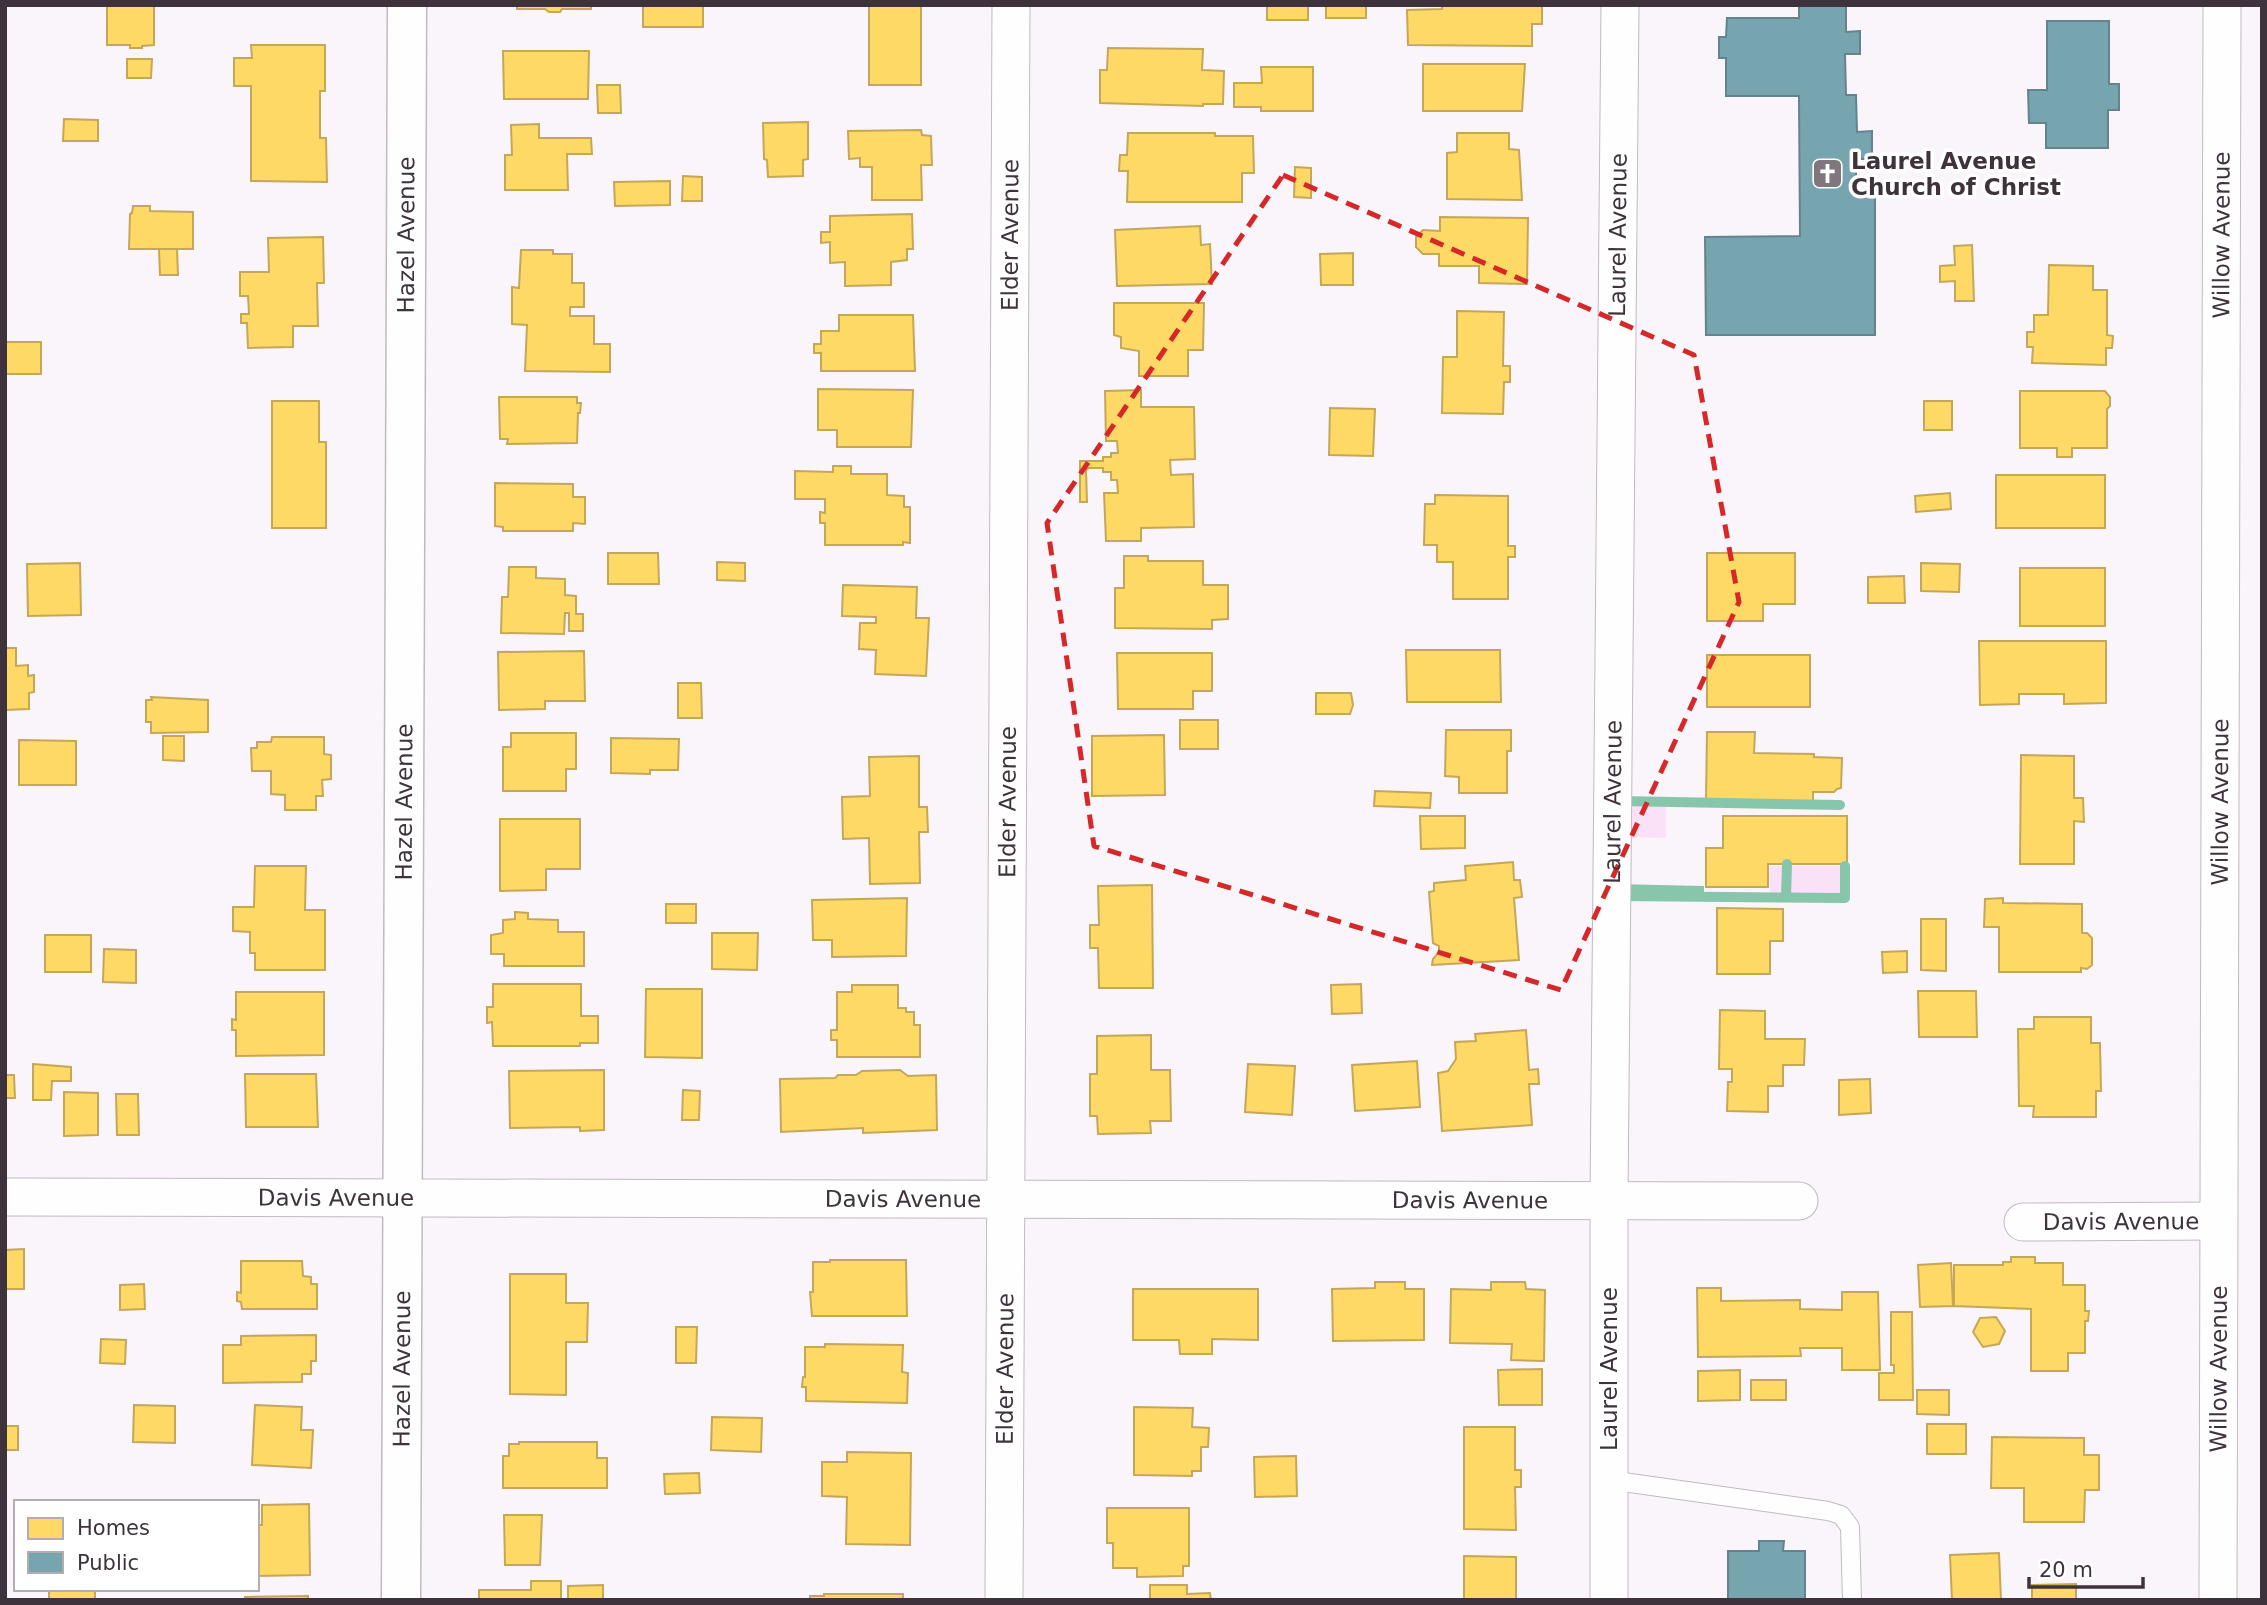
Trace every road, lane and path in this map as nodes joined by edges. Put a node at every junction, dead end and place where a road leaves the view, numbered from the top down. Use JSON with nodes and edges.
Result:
{"nodes":[{"id":1,"x":407,"y":5,"type":"edge"},
{"id":2,"x":1011,"y":5,"type":"edge"},
{"id":3,"x":1620,"y":5,"type":"edge"},
{"id":4,"x":2222,"y":5,"type":"edge"},
{"id":5,"x":5,"y":1197,"type":"edge"},
{"id":6,"x":404,"y":1197,"type":"junction"},
{"id":7,"x":1005,"y":1198,"type":"junction"},
{"id":8,"x":1609,"y":1199,"type":"junction"},
{"id":9,"x":1799,"y":1201,"type":"dead end"},
{"id":10,"x":2023,"y":1222,"type":"dead end"},
{"id":11,"x":2218,"y":1222,"type":"junction"},
{"id":12,"x":1609,"y":1480,"type":"junction"},
{"id":13,"x":401,"y":1600,"type":"edge"},
{"id":14,"x":1004,"y":1600,"type":"edge"},
{"id":15,"x":1609,"y":1600,"type":"edge"},
{"id":16,"x":1852,"y":1600,"type":"edge"},
{"id":17,"x":2218,"y":1600,"type":"edge"}],
"edges":[{"from":1,"to":6,"type":"street","name":"Hazel Avenue"},
{"from":2,"to":7,"type":"street","name":"Elder Avenue"},
{"from":3,"to":8,"type":"street","name":"Laurel Avenue"},
{"from":4,"to":11,"type":"street","name":"Willow Avenue"},
{"from":5,"to":6,"type":"street","name":"Davis Avenue"},
{"from":6,"to":7,"type":"street","name":"Davis Avenue"},
{"from":6,"to":13,"type":"street","name":"Hazel Avenue"},
{"from":7,"to":8,"type":"street","name":"Davis Avenue"},
{"from":7,"to":14,"type":"street","name":"Elder Avenue"},
{"from":8,"to":9,"type":"street","name":"Davis Avenue"},
{"from":8,"to":12,"type":"street","name":"Laurel Avenue"},
{"from":10,"to":11,"type":"street","name":"Davis Avenue"},
{"from":11,"to":17,"type":"street","name":"Willow Avenue"},
{"from":12,"to":15,"type":"street","name":"Laurel Avenue"},
{"from":12,"to":16,"type":"lane"}]}
